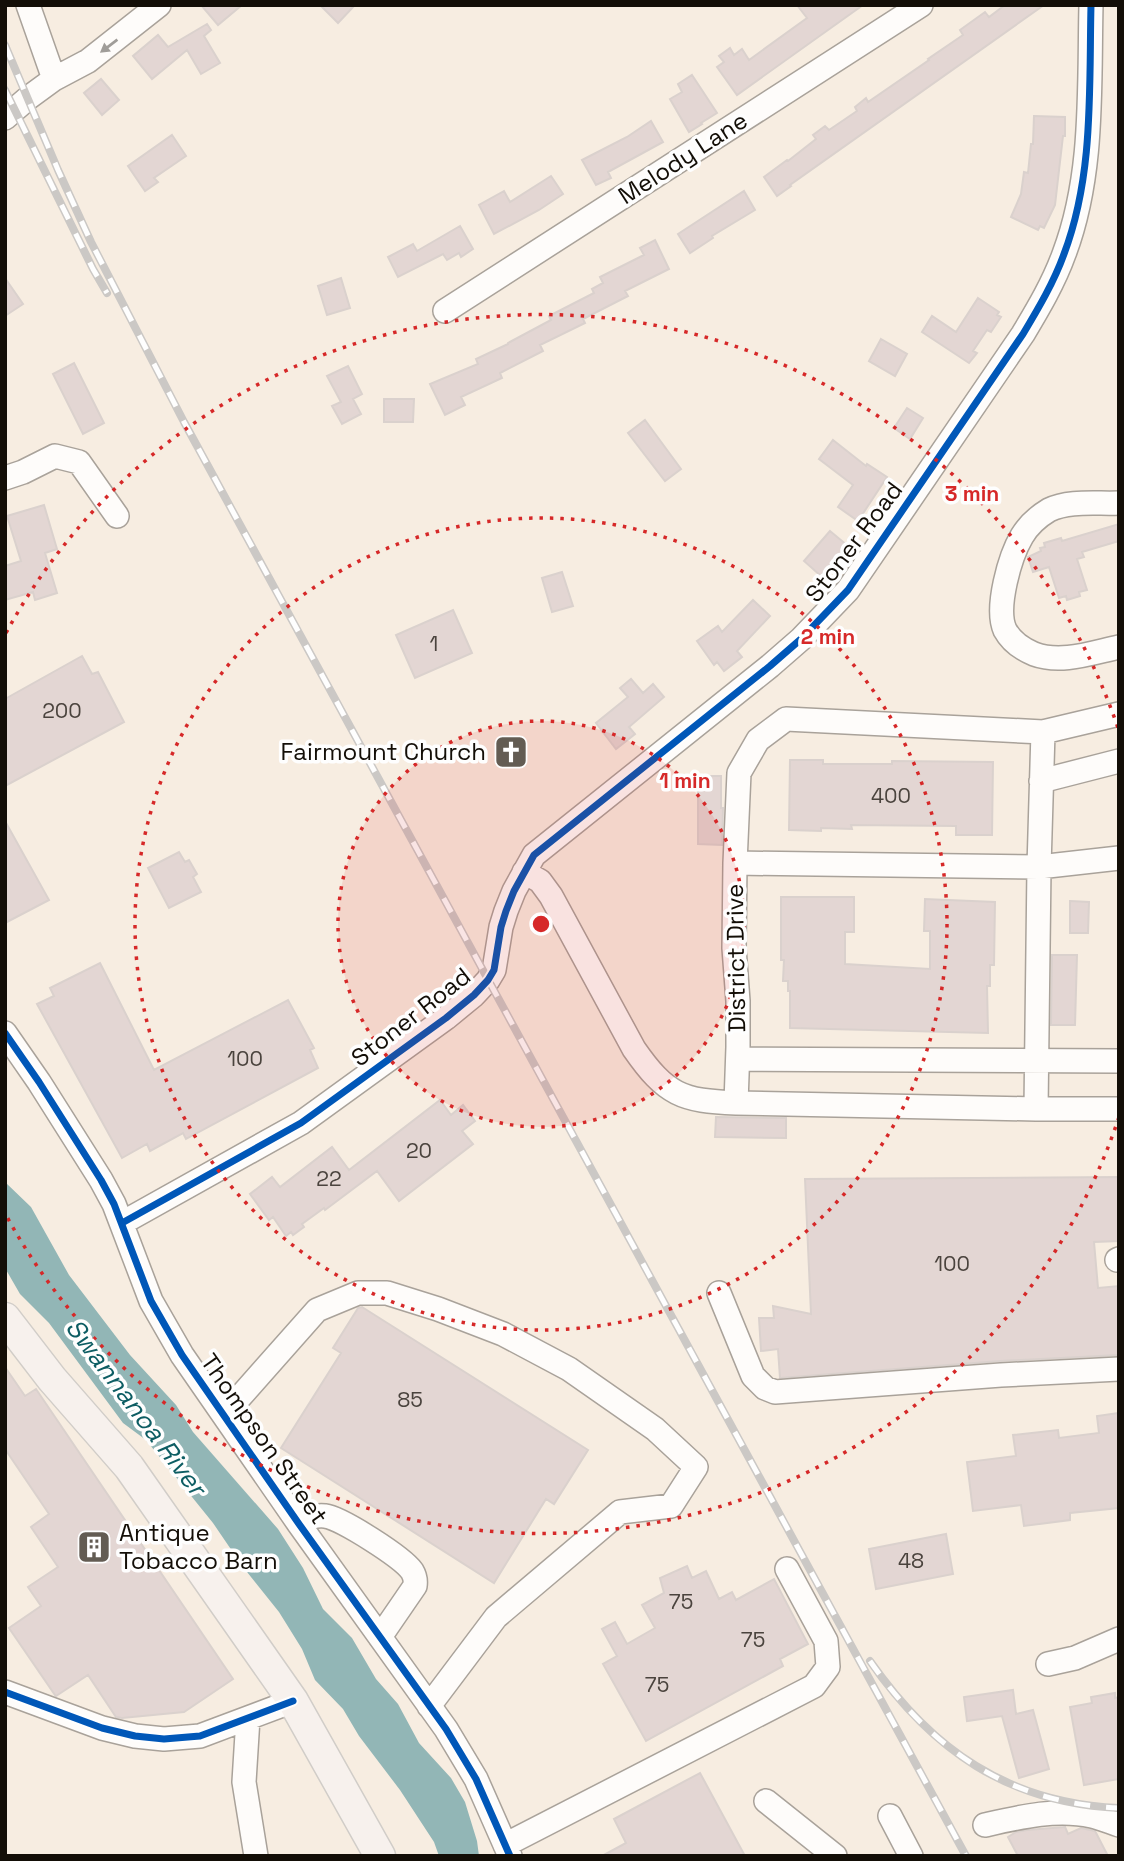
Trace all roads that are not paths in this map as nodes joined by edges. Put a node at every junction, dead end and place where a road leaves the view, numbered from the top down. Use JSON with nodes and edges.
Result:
{"nodes":[{"id":1,"x":28,"y":5,"type":"edge"},
{"id":2,"x":159,"y":5,"type":"edge"},
{"id":3,"x":921,"y":5,"type":"edge"},
{"id":4,"x":1091,"y":5,"type":"edge"},
{"id":5,"x":54,"y":79,"type":"junction"},
{"id":6,"x":5,"y":118,"type":"edge"},
{"id":7,"x":446,"y":310,"type":"dead end"},
{"id":8,"x":5,"y":478,"type":"edge"},
{"id":9,"x":1119,"y":503,"type":"edge"},
{"id":10,"x":117,"y":516,"type":"dead end"},
{"id":11,"x":1119,"y":647,"type":"edge"},
{"id":12,"x":1119,"y":714,"type":"edge"},
{"id":13,"x":1043,"y":732,"type":"junction"},
{"id":14,"x":1119,"y":761,"type":"edge"},
{"id":15,"x":1041,"y":781,"type":"junction"},
{"id":16,"x":1119,"y":858,"type":"edge"},
{"id":17,"x":735,"y":863,"type":"junction"},
{"id":18,"x":1039,"y":867,"type":"junction"},
{"id":19,"x":524,"y":872,"type":"junction"},
{"id":20,"x":5,"y":1034,"type":"edge"},
{"id":21,"x":738,"y":1059,"type":"junction"},
{"id":22,"x":1119,"y":1061,"type":"edge"},
{"id":23,"x":1037,"y":1062,"type":"junction"},
{"id":24,"x":736,"y":1103,"type":"junction"},
{"id":25,"x":1036,"y":1109,"type":"junction"},
{"id":26,"x":1119,"y":1109,"type":"edge"},
{"id":27,"x":122,"y":1223,"type":"junction"},
{"id":28,"x":719,"y":1293,"type":"dead end"},
{"id":29,"x":5,"y":1318,"type":"edge"},
{"id":30,"x":1119,"y":1369,"type":"edge"},
{"id":31,"x":224,"y":1415,"type":"junction"},
{"id":32,"x":299,"y":1524,"type":"junction"},
{"id":33,"x":787,"y":1569,"type":"dead end"},
{"id":34,"x":380,"y":1637,"type":"junction"},
{"id":35,"x":1119,"y":1639,"type":"edge"},
{"id":36,"x":1048,"y":1664,"type":"dead end"},
{"id":37,"x":5,"y":1692,"type":"edge"},
{"id":38,"x":293,"y":1701,"type":"junction"},
{"id":39,"x":429,"y":1706,"type":"junction"},
{"id":40,"x":248,"y":1718,"type":"junction"},
{"id":41,"x":766,"y":1801,"type":"dead end"},
{"id":42,"x":890,"y":1816,"type":"dead end"},
{"id":43,"x":985,"y":1825,"type":"dead end"},
{"id":44,"x":1119,"y":1825,"type":"edge"},
{"id":45,"x":508,"y":1850,"type":"edge"},
{"id":46,"x":256,"y":1856,"type":"edge"},
{"id":47,"x":380,"y":1856,"type":"edge"},
{"id":48,"x":835,"y":1856,"type":"edge"},
{"id":49,"x":911,"y":1856,"type":"edge"}],
"edges":[{"from":1,"to":5,"type":"street"},
{"from":2,"to":5,"type":"street","one_way":true},
{"from":3,"to":7,"type":"street","name":"Melody Lane"},
{"from":4,"to":19,"type":"street","name":"Stoner Road"},
{"from":5,"to":6,"type":"street"},
{"from":8,"to":10,"type":"street"},
{"from":9,"to":11,"type":"street"},
{"from":12,"to":13,"type":"street"},
{"from":13,"to":15,"type":"street"},
{"from":13,"to":17,"type":"street"},
{"from":14,"to":15,"type":"street"},
{"from":15,"to":18,"type":"street"},
{"from":16,"to":18,"type":"street","name":"District Drive"},
{"from":17,"to":18,"type":"street","name":"District Drive"},
{"from":17,"to":21,"type":"street","name":"District Drive"},
{"from":18,"to":23,"type":"street"},
{"from":19,"to":24,"type":"street"},
{"from":19,"to":27,"type":"street","name":"Stoner Road"},
{"from":20,"to":27,"type":"street","name":"Thompson Street"},
{"from":21,"to":23,"type":"street"},
{"from":21,"to":24,"type":"street","name":"District Drive"},
{"from":22,"to":23,"type":"street"},
{"from":23,"to":25,"type":"street"},
{"from":24,"to":25,"type":"street"},
{"from":25,"to":26,"type":"street"},
{"from":27,"to":31,"type":"street","name":"Thompson Street"},
{"from":28,"to":30,"type":"street"},
{"from":29,"to":38,"type":"main road"},
{"from":31,"to":32,"type":"street","name":"Thompson Street"},
{"from":31,"to":39,"type":"street"},
{"from":32,"to":34,"type":"street","name":"Thompson Street"},
{"from":32,"to":34,"type":"street"},
{"from":33,"to":45,"type":"street"},
{"from":34,"to":39,"type":"street","name":"Thompson Street"},
{"from":35,"to":36,"type":"street"},
{"from":37,"to":40,"type":"street"},
{"from":38,"to":40,"type":"street"},
{"from":38,"to":47,"type":"main road"},
{"from":39,"to":45,"type":"street","name":"Thompson Street"},
{"from":40,"to":46,"type":"street"},
{"from":41,"to":48,"type":"street"},
{"from":42,"to":49,"type":"street"},
{"from":43,"to":44,"type":"street"}]}
